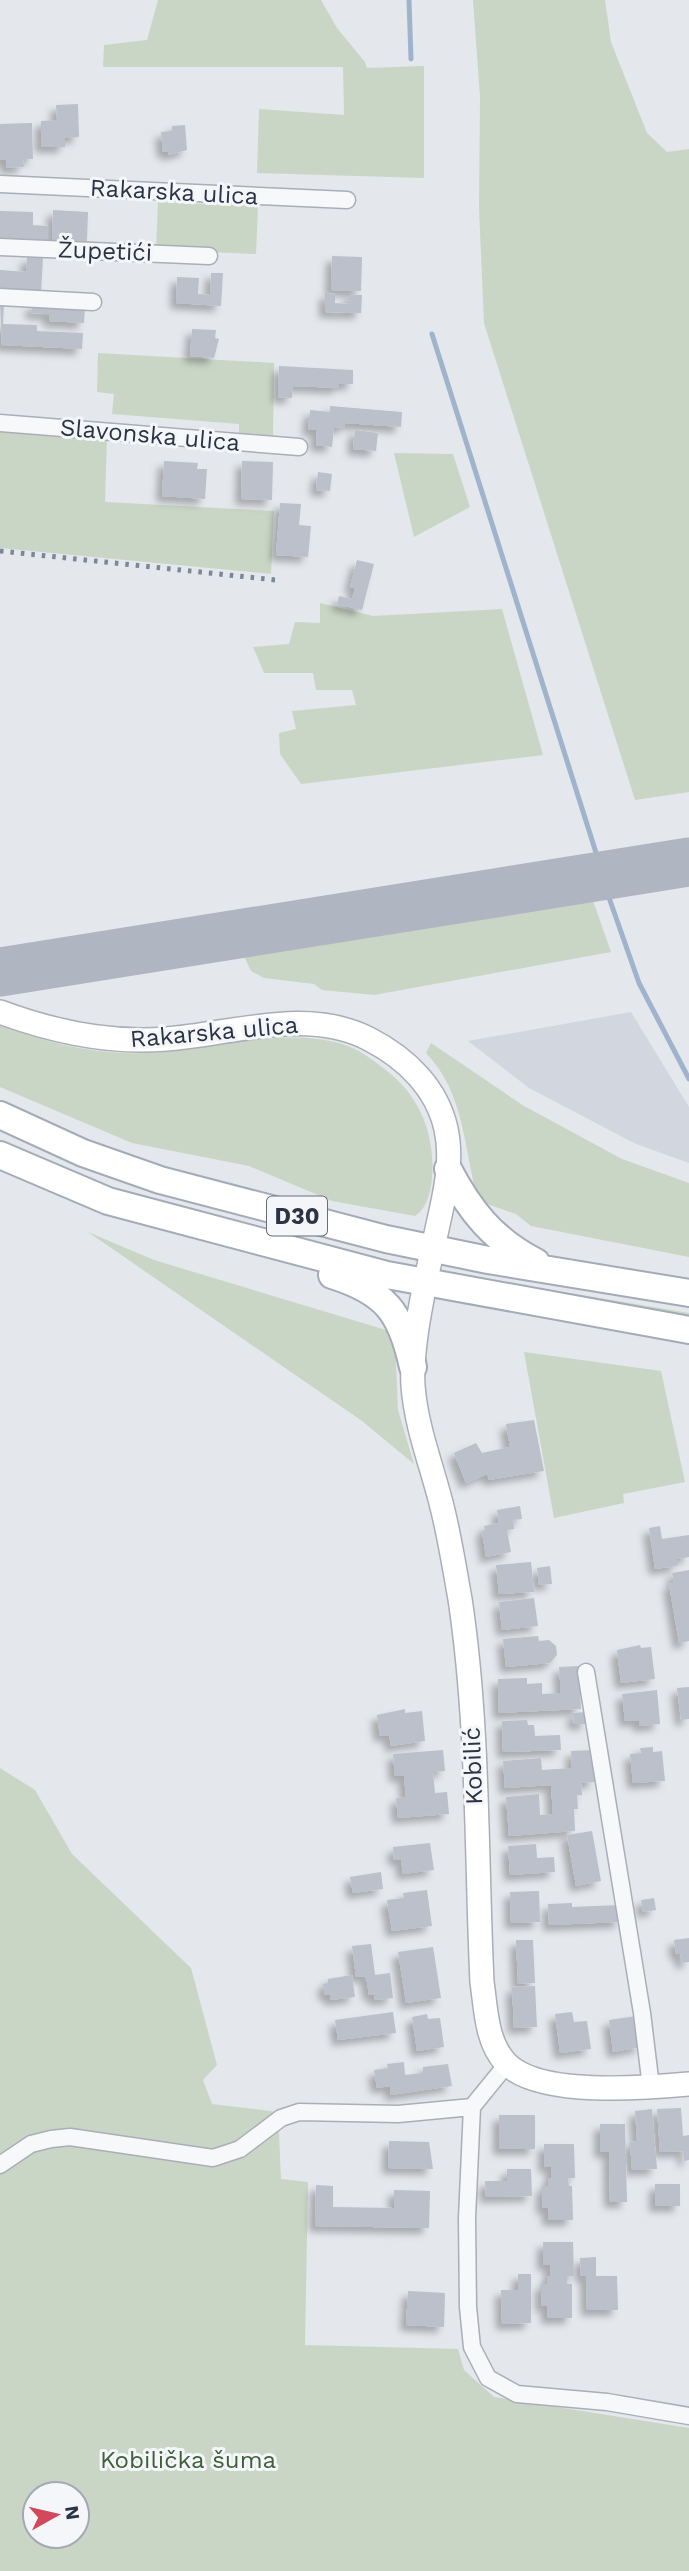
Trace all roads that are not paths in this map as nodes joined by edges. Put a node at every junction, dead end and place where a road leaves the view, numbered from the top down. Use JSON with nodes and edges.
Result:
{"nodes":[{"id":1,"x":0,"y":184,"type":"edge"},
{"id":2,"x":347,"y":200,"type":"dead end"},
{"id":3,"x":0,"y":247,"type":"edge"},
{"id":4,"x":209,"y":256,"type":"dead end"},
{"id":5,"x":0,"y":297,"type":"edge"},
{"id":6,"x":93,"y":302,"type":"dead end"},
{"id":7,"x":0,"y":423,"type":"edge"},
{"id":8,"x":299,"y":447,"type":"dead end"},
{"id":9,"x":0,"y":1012,"type":"edge"},
{"id":10,"x":0,"y":1115,"type":"edge"},
{"id":11,"x":0,"y":1155,"type":"edge"},
{"id":12,"x":448,"y":1169,"type":"junction"},
{"id":13,"x":182,"y":1221,"type":"junction"},
{"id":14,"x":434,"y":1249,"type":"junction"},
{"id":15,"x":550,"y":1269,"type":"junction"},
{"id":16,"x":427,"y":1283,"type":"junction"},
{"id":17,"x":689,"y":1293,"type":"edge"},
{"id":18,"x":689,"y":1330,"type":"edge"},
{"id":19,"x":413,"y":1367,"type":"junction"},
{"id":20,"x":586,"y":1672,"type":"dead end"},
{"id":21,"x":507,"y":2064,"type":"junction"},
{"id":22,"x":689,"y":2084,"type":"edge"},
{"id":23,"x":651,"y":2087,"type":"junction"},
{"id":24,"x":472,"y":2107,"type":"junction"},
{"id":25,"x":0,"y":2165,"type":"edge"},
{"id":26,"x":689,"y":2416,"type":"edge"}],
"edges":[{"from":1,"to":2,"type":"street","name":"Rakarska ulica"},
{"from":3,"to":4,"type":"street","name":"Župetići"},
{"from":5,"to":6,"type":"street"},
{"from":7,"to":8,"type":"street","name":"Slavonska ulica"},
{"from":9,"to":12,"type":"main road","name":"Rakarska ulica"},
{"from":10,"to":14,"type":"main road","number":"D30"},
{"from":11,"to":13,"type":"main road","number":"D30"},
{"from":12,"to":14,"type":"main road","name":"Kobilić"},
{"from":12,"to":15,"type":"main road"},
{"from":13,"to":16,"type":"main road","number":"D30"},
{"from":13,"to":19,"type":"main road"},
{"from":14,"to":15,"type":"main road","number":"D30"},
{"from":14,"to":16,"type":"main road","name":"Kobilić"},
{"from":15,"to":17,"type":"main road","number":"D30"},
{"from":16,"to":18,"type":"main road","number":"D30"},
{"from":16,"to":19,"type":"main road","name":"Kobilić"},
{"from":19,"to":21,"type":"main road","name":"Kobilić"},
{"from":20,"to":23,"type":"street"},
{"from":21,"to":23,"type":"main road"},
{"from":21,"to":24,"type":"street"},
{"from":22,"to":23,"type":"main road"},
{"from":24,"to":25,"type":"street"},
{"from":24,"to":26,"type":"street"}]}
